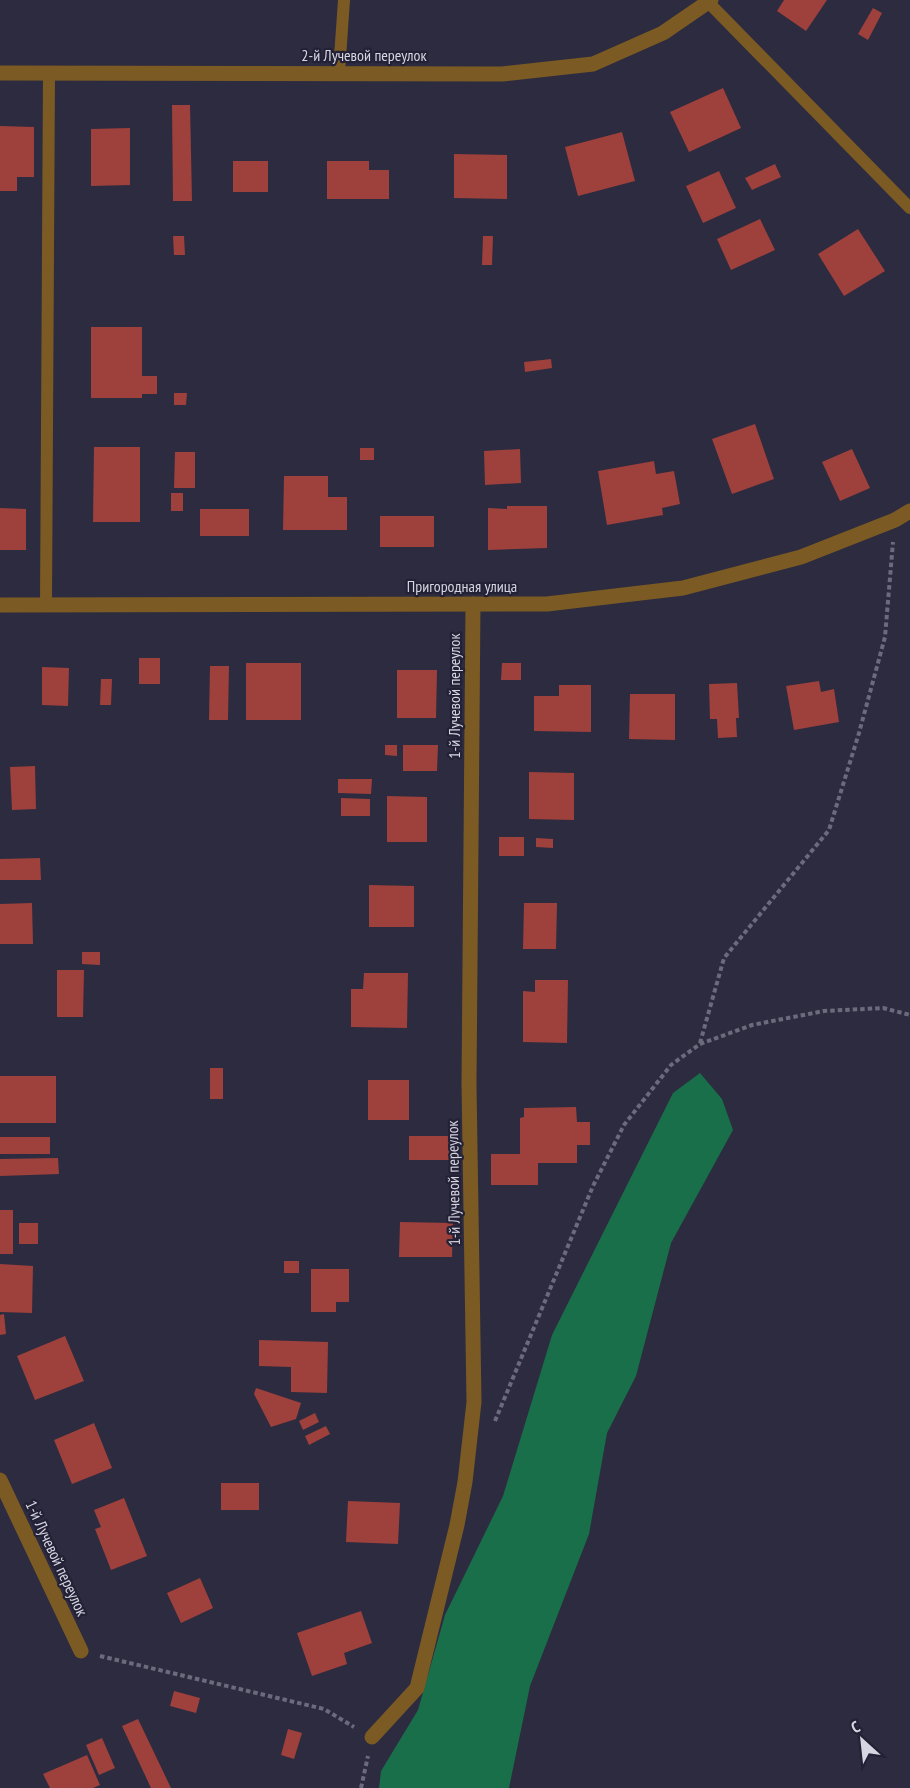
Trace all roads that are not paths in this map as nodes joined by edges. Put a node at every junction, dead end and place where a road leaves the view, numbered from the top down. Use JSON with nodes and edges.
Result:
{"nodes":[{"id":1,"x":344,"y":0,"type":"edge"},
{"id":2,"x":710,"y":1,"type":"edge"},
{"id":3,"x":339,"y":72,"type":"junction"},
{"id":4,"x":0,"y":73,"type":"edge"},
{"id":5,"x":49,"y":73,"type":"junction"},
{"id":6,"x":910,"y":208,"type":"edge"},
{"id":7,"x":910,"y":511,"type":"edge"},
{"id":8,"x":473,"y":604,"type":"junction"},
{"id":9,"x":0,"y":605,"type":"edge"},
{"id":10,"x":46,"y":605,"type":"junction"},
{"id":11,"x":0,"y":1480,"type":"edge"},
{"id":12,"x":81,"y":1651,"type":"road end"},
{"id":13,"x":372,"y":1737,"type":"road end"}],
"edges":[{"from":1,"to":3,"type":"lane"},
{"from":2,"to":3,"type":"street","name":"2-й Лучевой переулок"},
{"from":2,"to":6,"type":"lane"},
{"from":3,"to":5,"type":"street","name":"2-й Лучевой переулок"},
{"from":4,"to":5,"type":"street","name":"2-й Лучевой переулок"},
{"from":5,"to":10,"type":"lane"},
{"from":7,"to":8,"type":"street","name":"Пригородная улица"},
{"from":8,"to":10,"type":"street","name":"Пригородная улица"},
{"from":8,"to":13,"type":"street","name":"1-й Лучевой переулок"},
{"from":9,"to":10,"type":"street","name":"Пригородная улица"},
{"from":11,"to":12,"type":"street","name":"1-й Лучевой переулок"}]}
